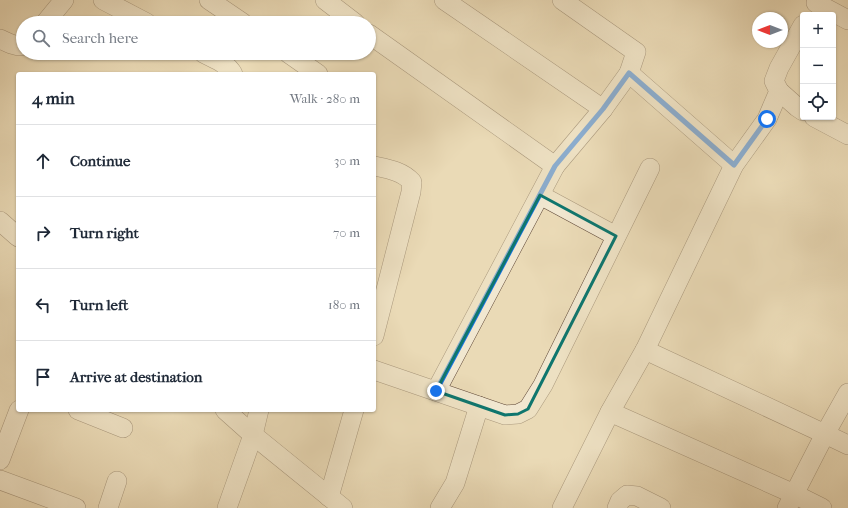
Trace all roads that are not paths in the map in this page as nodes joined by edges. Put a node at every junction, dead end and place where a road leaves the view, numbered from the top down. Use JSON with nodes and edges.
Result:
{"nodes":[{"id":1,"x":64,"y":0,"type":"edge"},
{"id":2,"x":103,"y":0,"type":"edge"},
{"id":3,"x":209,"y":0,"type":"edge"},
{"id":4,"x":325,"y":0,"type":"edge"},
{"id":5,"x":444,"y":0,"type":"edge"},
{"id":6,"x":562,"y":0,"type":"edge"},
{"id":7,"x":814,"y":6,"type":"edge"},
{"id":8,"x":51,"y":16,"type":"edge"},
{"id":9,"x":134,"y":16,"type":"edge"},
{"id":10,"x":233,"y":16,"type":"edge"},
{"id":11,"x":346,"y":16,"type":"edge"},
{"id":12,"x":848,"y":20,"type":"edge"},
{"id":13,"x":800,"y":30,"type":"edge"},
{"id":14,"x":0,"y":39,"type":"edge"},
{"id":15,"x":376,"y":39,"type":"edge"},
{"id":16,"x":16,"y":46,"type":"edge"},
{"id":17,"x":217,"y":60,"type":"edge"},
{"id":18,"x":298,"y":60,"type":"edge"},
{"id":19,"x":232,"y":72,"type":"edge"},
{"id":20,"x":315,"y":72,"type":"edge"},
{"id":21,"x":629,"y":73,"type":"junction"},
{"id":22,"x":779,"y":91,"type":"junction"},
{"id":23,"x":603,"y":109,"type":"junction"},
{"id":24,"x":800,"y":109,"type":"edge"},
{"id":25,"x":819,"y":120,"type":"edge"},
{"id":26,"x":848,"y":136,"type":"edge"},
{"id":27,"x":734,"y":165,"type":"junction"},
{"id":28,"x":376,"y":166,"type":"edge"},
{"id":29,"x":555,"y":166,"type":"junction"},
{"id":30,"x":650,"y":168,"type":"dead end"},
{"id":31,"x":540,"y":195,"type":"junction"},
{"id":32,"x":0,"y":221,"type":"edge"},
{"id":33,"x":16,"y":235,"type":"edge"},
{"id":34,"x":616,"y":236,"type":"junction"},
{"id":35,"x":376,"y":328,"type":"edge"},
{"id":36,"x":645,"y":350,"type":"junction"},
{"id":37,"x":376,"y":371,"type":"edge"},
{"id":38,"x":436,"y":391,"type":"junction"},
{"id":39,"x":848,"y":394,"type":"edge"},
{"id":40,"x":479,"y":406,"type":"junction"},
{"id":41,"x":18,"y":412,"type":"edge"},
{"id":42,"x":83,"y":412,"type":"edge"},
{"id":43,"x":227,"y":412,"type":"edge"},
{"id":44,"x":259,"y":412,"type":"edge"},
{"id":45,"x":354,"y":412,"type":"edge"},
{"id":46,"x":610,"y":412,"type":"junction"},
{"id":47,"x":123,"y":428,"type":"dead end"},
{"id":48,"x":825,"y":434,"type":"junction"},
{"id":49,"x":253,"y":435,"type":"junction"},
{"id":50,"x":848,"y":445,"type":"edge"},
{"id":51,"x":0,"y":460,"type":"edge"},
{"id":52,"x":0,"y":480,"type":"edge"},
{"id":53,"x":117,"y":481,"type":"dead end"},
{"id":54,"x":790,"y":501,"type":"edge"},
{"id":55,"x":336,"y":502,"type":"edge"},
{"id":56,"x":76,"y":508,"type":"edge"},
{"id":57,"x":108,"y":508,"type":"edge"},
{"id":58,"x":227,"y":508,"type":"edge"},
{"id":59,"x":440,"y":508,"type":"edge"},
{"id":60,"x":562,"y":508,"type":"edge"},
{"id":61,"x":617,"y":508,"type":"edge"},
{"id":62,"x":660,"y":508,"type":"edge"},
{"id":63,"x":822,"y":508,"type":"edge"}],
"edges":[{"from":1,"to":8,"type":"street"},
{"from":2,"to":9,"type":"street"},
{"from":3,"to":10,"type":"street"},
{"from":4,"to":11,"type":"street"},
{"from":5,"to":23,"type":"street"},
{"from":6,"to":21,"type":"street"},
{"from":7,"to":12,"type":"street"},
{"from":13,"to":22,"type":"street"},
{"from":14,"to":16,"type":"street"},
{"from":15,"to":29,"type":"street"},
{"from":17,"to":19,"type":"street"},
{"from":18,"to":20,"type":"street"},
{"from":21,"to":23,"type":"street"},
{"from":21,"to":27,"type":"street"},
{"from":22,"to":24,"type":"street"},
{"from":22,"to":27,"type":"street"},
{"from":23,"to":29,"type":"street"},
{"from":25,"to":26,"type":"street"},
{"from":27,"to":36,"type":"street"},
{"from":28,"to":35,"type":"street"},
{"from":29,"to":31,"type":"street"},
{"from":30,"to":34,"type":"street"},
{"from":31,"to":34,"type":"street"},
{"from":31,"to":38,"type":"street"},
{"from":32,"to":33,"type":"street"},
{"from":34,"to":40,"type":"street"},
{"from":36,"to":46,"type":"street"},
{"from":36,"to":48,"type":"street"},
{"from":37,"to":38,"type":"street"},
{"from":38,"to":40,"type":"street"},
{"from":39,"to":48,"type":"street"},
{"from":40,"to":59,"type":"street"},
{"from":41,"to":51,"type":"street"},
{"from":42,"to":47,"type":"street"},
{"from":43,"to":49,"type":"street"},
{"from":44,"to":49,"type":"street"},
{"from":45,"to":55,"type":"street"},
{"from":46,"to":54,"type":"street"},
{"from":46,"to":60,"type":"street"},
{"from":48,"to":50,"type":"street"},
{"from":48,"to":54,"type":"street"},
{"from":49,"to":55,"type":"street"},
{"from":49,"to":58,"type":"street"},
{"from":52,"to":56,"type":"street"},
{"from":53,"to":57,"type":"street"},
{"from":54,"to":63,"type":"street"},
{"from":61,"to":62,"type":"street"}]}
